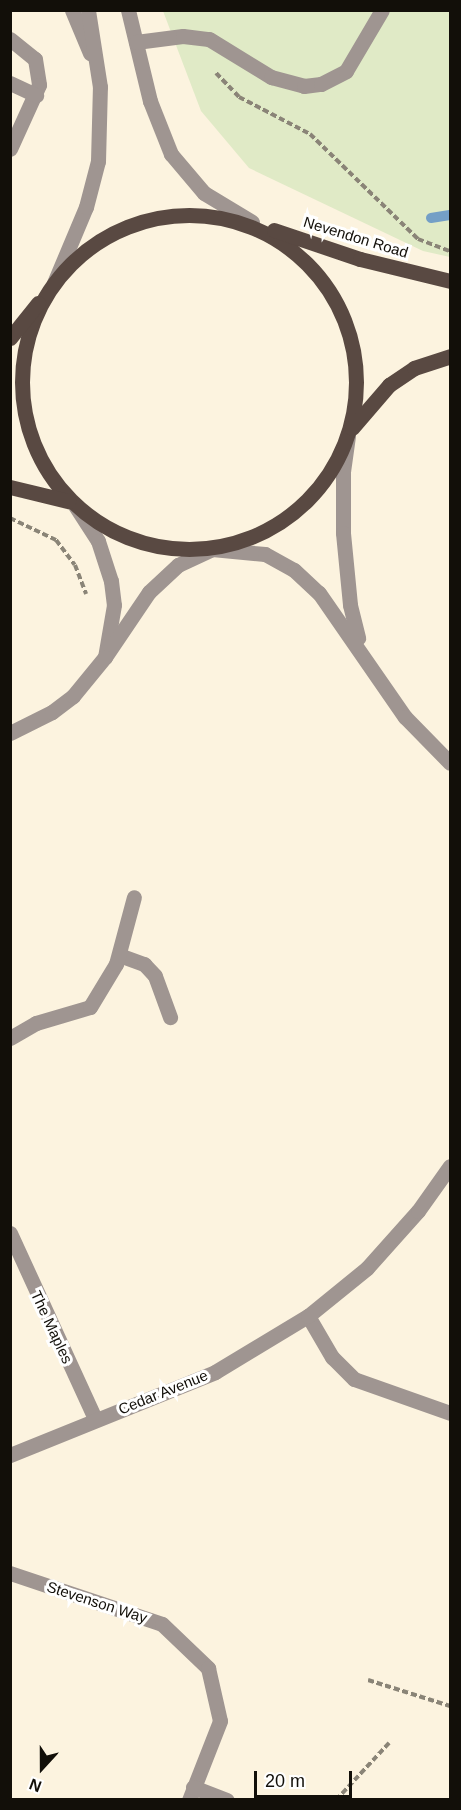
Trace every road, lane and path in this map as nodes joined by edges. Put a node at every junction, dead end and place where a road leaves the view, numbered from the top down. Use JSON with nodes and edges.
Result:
{"nodes":[{"id":1,"x":72,"y":10,"type":"edge"},
{"id":2,"x":88,"y":10,"type":"edge"},
{"id":3,"x":128,"y":10,"type":"edge"},
{"id":4,"x":382,"y":10,"type":"edge"},
{"id":5,"x":10,"y":39,"type":"edge"},
{"id":6,"x":136,"y":42,"type":"junction"},
{"id":7,"x":215,"y":72,"type":"dead end"},
{"id":8,"x":10,"y":83,"type":"edge"},
{"id":9,"x":36,"y":95,"type":"junction"},
{"id":10,"x":101,"y":115,"type":"junction"},
{"id":11,"x":10,"y":150,"type":"edge"},
{"id":12,"x":252,"y":222,"type":"junction"},
{"id":13,"x":450,"y":251,"type":"edge"},
{"id":14,"x":450,"y":281,"type":"edge"},
{"id":15,"x":54,"y":283,"type":"junction"},
{"id":16,"x":10,"y":338,"type":"edge"},
{"id":17,"x":450,"y":356,"type":"edge"},
{"id":18,"x":348,"y":436,"type":"junction"},
{"id":19,"x":10,"y":487,"type":"edge"},
{"id":20,"x":74,"y":504,"type":"junction"},
{"id":21,"x":10,"y":518,"type":"edge"},
{"id":22,"x":212,"y":549,"type":"junction"},
{"id":23,"x":88,"y":603,"type":"dead end"},
{"id":24,"x":365,"y":655,"type":"junction"},
{"id":25,"x":105,"y":657,"type":"junction"},
{"id":26,"x":10,"y":733,"type":"edge"},
{"id":27,"x":450,"y":763,"type":"edge"},
{"id":28,"x":134,"y":897,"type":"dead end"},
{"id":29,"x":119,"y":955,"type":"junction"},
{"id":30,"x":170,"y":1017,"type":"dead end"},
{"id":31,"x":10,"y":1038,"type":"edge"},
{"id":32,"x":450,"y":1166,"type":"edge"},
{"id":33,"x":10,"y":1233,"type":"edge"},
{"id":34,"x":16,"y":1268,"type":"edge"},
{"id":35,"x":308,"y":1316,"type":"junction"},
{"id":36,"x":450,"y":1413,"type":"edge"},
{"id":37,"x":95,"y":1419,"type":"junction"},
{"id":38,"x":10,"y":1455,"type":"edge"},
{"id":39,"x":10,"y":1574,"type":"edge"},
{"id":40,"x":368,"y":1680,"type":"dead end"},
{"id":41,"x":450,"y":1706,"type":"edge"},
{"id":42,"x":388,"y":1743,"type":"dead end"},
{"id":43,"x":191,"y":1793,"type":"edge"},
{"id":44,"x":227,"y":1800,"type":"edge"},
{"id":45,"x":336,"y":1800,"type":"edge"}],
"edges":[{"from":1,"to":10,"type":"street"},
{"from":2,"to":10,"type":"street"},
{"from":3,"to":6,"type":"street"},
{"from":4,"to":6,"type":"street"},
{"from":5,"to":9,"type":"street"},
{"from":6,"to":12,"type":"street"},
{"from":7,"to":13,"type":"path"},
{"from":8,"to":9,"type":"street"},
{"from":9,"to":11,"type":"street"},
{"from":10,"to":15,"type":"street"},
{"from":12,"to":14,"type":"main road","name":"Nevendon Road"},
{"from":12,"to":15,"type":"main road","name":"Nevendon Road"},
{"from":12,"to":18,"type":"main road"},
{"from":15,"to":16,"type":"main road","name":"Nevendon Road"},
{"from":15,"to":20,"type":"main road"},
{"from":17,"to":18,"type":"main road"},
{"from":18,"to":22,"type":"main road"},
{"from":18,"to":24,"type":"street"},
{"from":19,"to":20,"type":"main road"},
{"from":20,"to":22,"type":"main road"},
{"from":20,"to":25,"type":"street"},
{"from":21,"to":23,"type":"path"},
{"from":22,"to":24,"type":"street"},
{"from":22,"to":25,"type":"street"},
{"from":24,"to":27,"type":"street"},
{"from":25,"to":26,"type":"street"},
{"from":28,"to":29,"type":"street"},
{"from":29,"to":30,"type":"street"},
{"from":29,"to":31,"type":"street"},
{"from":32,"to":35,"type":"street","name":"Cedar Avenue"},
{"from":33,"to":34,"type":"street","name":"The Maples"},
{"from":34,"to":37,"type":"street","name":"The Maples"},
{"from":35,"to":36,"type":"street"},
{"from":35,"to":37,"type":"street","name":"Cedar Avenue"},
{"from":37,"to":38,"type":"street","name":"Cedar Avenue"},
{"from":39,"to":43,"type":"street","name":"Stevenson Way"},
{"from":40,"to":41,"type":"path"},
{"from":42,"to":45,"type":"path"},
{"from":43,"to":44,"type":"street"}]}
